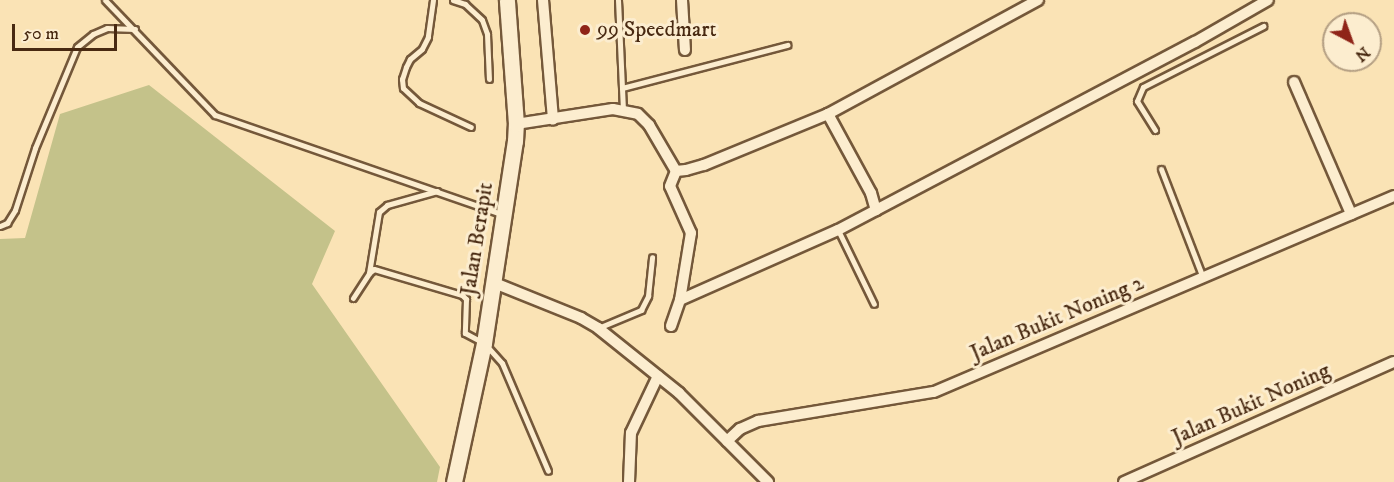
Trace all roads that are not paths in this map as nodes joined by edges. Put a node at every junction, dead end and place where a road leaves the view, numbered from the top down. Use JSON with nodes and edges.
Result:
{"nodes":[{"id":1,"x":105,"y":0,"type":"edge"},
{"id":2,"x":433,"y":0,"type":"edge"},
{"id":3,"x":453,"y":0,"type":"edge"},
{"id":4,"x":507,"y":0,"type":"edge"},
{"id":5,"x":543,"y":0,"type":"edge"},
{"id":6,"x":618,"y":0,"type":"edge"},
{"id":7,"x":682,"y":0,"type":"edge"},
{"id":8,"x":1038,"y":0,"type":"edge"},
{"id":9,"x":1268,"y":0,"type":"edge"},
{"id":10,"x":1263,"y":26,"type":"dead end"},
{"id":11,"x":135,"y":28,"type":"junction"},
{"id":12,"x":788,"y":45,"type":"dead end"},
{"id":13,"x":1179,"y":50,"type":"junction"},
{"id":14,"x":685,"y":51,"type":"dead end"},
{"id":15,"x":1186,"y":65,"type":"junction"},
{"id":16,"x":489,"y":79,"type":"dead end"},
{"id":17,"x":1294,"y":82,"type":"dead end"},
{"id":18,"x":622,"y":88,"type":"junction"},
{"id":19,"x":623,"y":111,"type":"junction"},
{"id":20,"x":828,"y":114,"type":"junction"},
{"id":21,"x":553,"y":120,"type":"junction"},
{"id":22,"x":516,"y":124,"type":"junction"},
{"id":23,"x":471,"y":127,"type":"dead end"},
{"id":24,"x":1155,"y":130,"type":"dead end"},
{"id":25,"x":1161,"y":169,"type":"dead end"},
{"id":26,"x":676,"y":171,"type":"junction"},
{"id":27,"x":438,"y":190,"type":"junction"},
{"id":28,"x":1394,"y":196,"type":"edge"},
{"id":29,"x":876,"y":210,"type":"junction"},
{"id":30,"x":1351,"y":213,"type":"junction"},
{"id":31,"x":503,"y":215,"type":"junction"},
{"id":32,"x":0,"y":226,"type":"edge"},
{"id":33,"x":838,"y":230,"type":"junction"},
{"id":34,"x":652,"y":257,"type":"dead end"},
{"id":35,"x":369,"y":273,"type":"junction"},
{"id":36,"x":1203,"y":278,"type":"junction"},
{"id":37,"x":492,"y":282,"type":"junction"},
{"id":38,"x":353,"y":298,"type":"dead end"},
{"id":39,"x":680,"y":300,"type":"junction"},
{"id":40,"x":874,"y":304,"type":"dead end"},
{"id":41,"x":671,"y":326,"type":"dead end"},
{"id":42,"x":598,"y":328,"type":"junction"},
{"id":43,"x":484,"y":343,"type":"junction"},
{"id":44,"x":1394,"y":362,"type":"edge"},
{"id":45,"x":658,"y":376,"type":"junction"},
{"id":46,"x":726,"y":441,"type":"junction"},
{"id":47,"x":548,"y":471,"type":"dead end"},
{"id":48,"x":454,"y":482,"type":"edge"},
{"id":49,"x":629,"y":482,"type":"edge"},
{"id":50,"x":768,"y":482,"type":"edge"},
{"id":51,"x":1124,"y":482,"type":"edge"}],
"edges":[{"from":1,"to":11,"type":"lane"},
{"from":2,"to":23,"type":"lane"},
{"from":3,"to":16,"type":"lane"},
{"from":4,"to":22,"type":"main road","name":"Jalan Berapit"},
{"from":5,"to":21,"type":"street"},
{"from":6,"to":18,"type":"lane"},
{"from":7,"to":14,"type":"street"},
{"from":8,"to":20,"type":"street"},
{"from":9,"to":13,"type":"street"},
{"from":10,"to":15,"type":"lane"},
{"from":11,"to":27,"type":"lane"},
{"from":11,"to":32,"type":"lane"},
{"from":12,"to":18,"type":"lane"},
{"from":13,"to":15,"type":"lane"},
{"from":13,"to":29,"type":"street"},
{"from":15,"to":24,"type":"lane"},
{"from":17,"to":30,"type":"street"},
{"from":18,"to":19,"type":"lane"},
{"from":19,"to":21,"type":"street"},
{"from":19,"to":26,"type":"street"},
{"from":20,"to":26,"type":"street"},
{"from":20,"to":29,"type":"street"},
{"from":21,"to":22,"type":"street"},
{"from":22,"to":31,"type":"main road","name":"Jalan Berapit"},
{"from":25,"to":36,"type":"lane"},
{"from":26,"to":39,"type":"street"},
{"from":27,"to":31,"type":"lane"},
{"from":27,"to":35,"type":"lane"},
{"from":28,"to":30,"type":"street","name":"Jalan Bukit Noning 2"},
{"from":29,"to":33,"type":"street"},
{"from":30,"to":36,"type":"street","name":"Jalan Bukit Noning 2"},
{"from":31,"to":37,"type":"main road","name":"Jalan Berapit"},
{"from":33,"to":39,"type":"street"},
{"from":33,"to":40,"type":"lane"},
{"from":34,"to":42,"type":"lane"},
{"from":35,"to":38,"type":"lane"},
{"from":35,"to":43,"type":"lane"},
{"from":36,"to":46,"type":"street","name":"Jalan Bukit Noning 2"},
{"from":37,"to":42,"type":"street"},
{"from":37,"to":43,"type":"main road","name":"Jalan Berapit"},
{"from":39,"to":41,"type":"street"},
{"from":42,"to":45,"type":"street"},
{"from":43,"to":47,"type":"lane"},
{"from":43,"to":48,"type":"main road","name":"Jalan Berapit"},
{"from":44,"to":51,"type":"street","name":"Jalan Bukit Noning"},
{"from":45,"to":46,"type":"street"},
{"from":45,"to":49,"type":"street"},
{"from":46,"to":50,"type":"street"}]}
